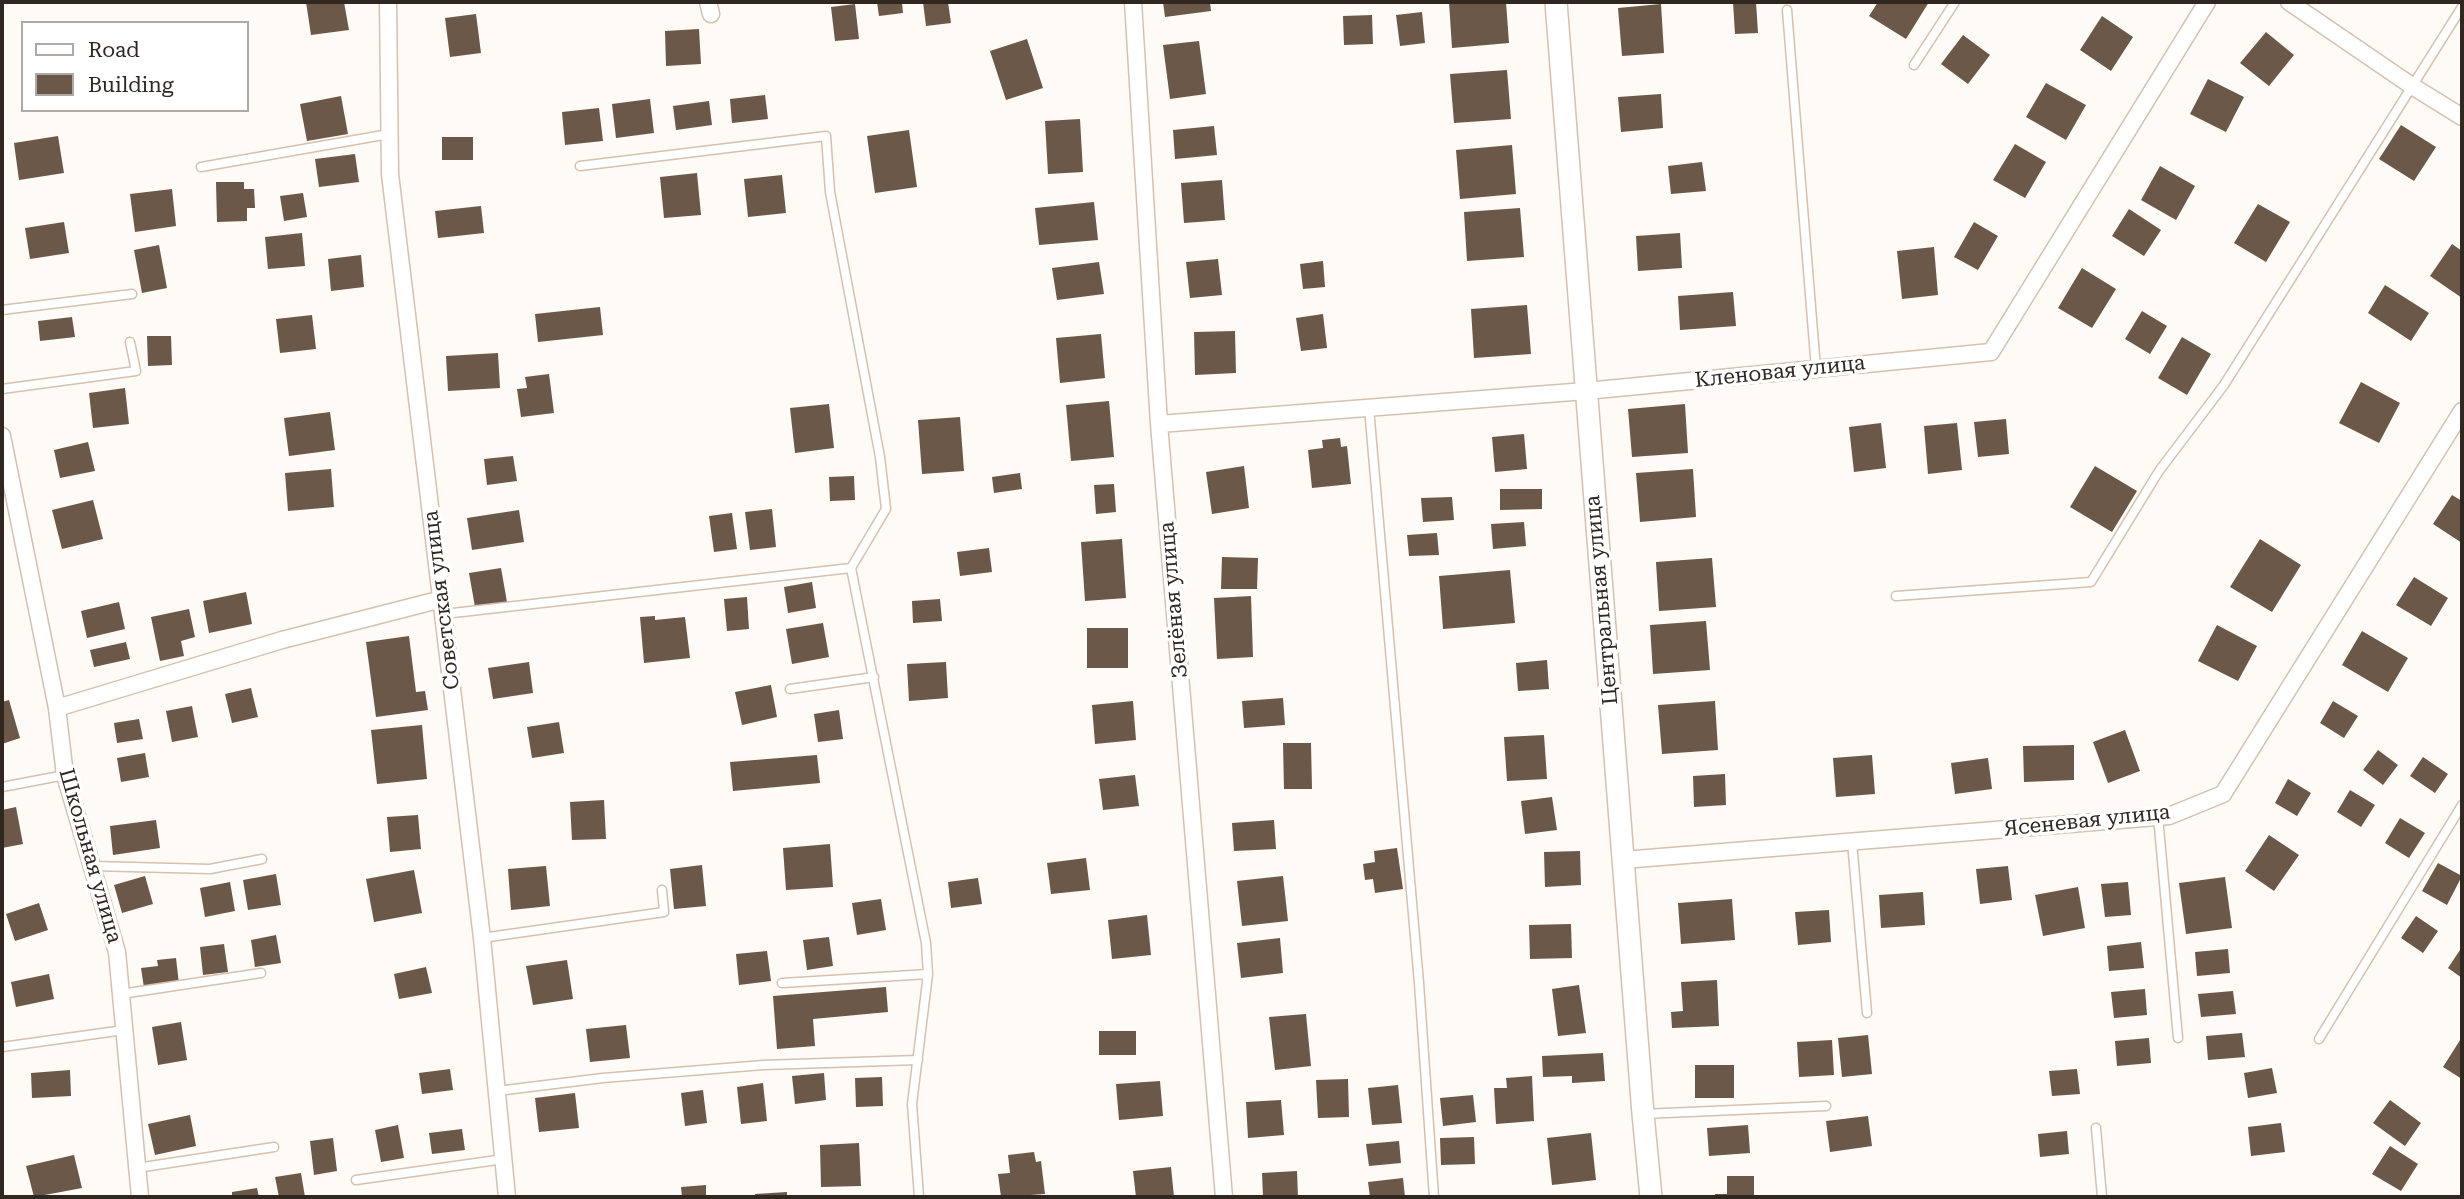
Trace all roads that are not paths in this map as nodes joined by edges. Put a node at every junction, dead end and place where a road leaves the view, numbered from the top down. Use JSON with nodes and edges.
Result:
{"nodes":[{"id":1,"x":388,"y":2,"type":"edge"},
{"id":2,"x":1133,"y":2,"type":"edge"},
{"id":3,"x":1556,"y":2,"type":"edge"},
{"id":4,"x":1955,"y":2,"type":"edge"},
{"id":5,"x":2207,"y":2,"type":"edge"},
{"id":6,"x":2289,"y":2,"type":"edge"},
{"id":7,"x":2462,"y":7,"type":"edge"},
{"id":8,"x":1787,"y":10,"type":"dead end"},
{"id":9,"x":1914,"y":65,"type":"dead end"},
{"id":10,"x":2412,"y":86,"type":"junction"},
{"id":11,"x":2462,"y":117,"type":"edge"},
{"id":12,"x":389,"y":134,"type":"junction"},
{"id":13,"x":579,"y":166,"type":"dead end"},
{"id":14,"x":201,"y":167,"type":"dead end"},
{"id":15,"x":132,"y":294,"type":"dead end"},
{"id":16,"x":2,"y":310,"type":"edge"},
{"id":17,"x":130,"y":342,"type":"dead end"},
{"id":18,"x":1816,"y":369,"type":"junction"},
{"id":19,"x":2,"y":389,"type":"edge"},
{"id":20,"x":1586,"y":391,"type":"junction"},
{"id":21,"x":1369,"y":408,"type":"junction"},
{"id":22,"x":2462,"y":411,"type":"edge"},
{"id":23,"x":1160,"y":424,"type":"junction"},
{"id":24,"x":2,"y":436,"type":"edge"},
{"id":25,"x":851,"y":568,"type":"junction"},
{"id":26,"x":1896,"y":596,"type":"dead end"},
{"id":27,"x":443,"y":606,"type":"junction"},
{"id":28,"x":874,"y":677,"type":"junction"},
{"id":29,"x":790,"y":689,"type":"dead end"},
{"id":30,"x":57,"y":708,"type":"junction"},
{"id":31,"x":65,"y":775,"type":"junction"},
{"id":32,"x":2,"y":788,"type":"edge"},
{"id":33,"x":2462,"y":805,"type":"edge"},
{"id":34,"x":2158,"y":816,"type":"junction"},
{"id":35,"x":1852,"y":842,"type":"junction"},
{"id":36,"x":262,"y":859,"type":"dead end"},
{"id":37,"x":1623,"y":860,"type":"junction"},
{"id":38,"x":92,"y":866,"type":"junction"},
{"id":39,"x":662,"y":890,"type":"dead end"},
{"id":40,"x":482,"y":938,"type":"junction"},
{"id":41,"x":261,"y":973,"type":"dead end"},
{"id":42,"x":928,"y":974,"type":"junction"},
{"id":43,"x":782,"y":983,"type":"dead end"},
{"id":44,"x":121,"y":995,"type":"junction"},
{"id":45,"x":1867,"y":1013,"type":"dead end"},
{"id":46,"x":124,"y":1030,"type":"junction"},
{"id":47,"x":2178,"y":1038,"type":"dead end"},
{"id":48,"x":2319,"y":1039,"type":"dead end"},
{"id":49,"x":2,"y":1047,"type":"edge"},
{"id":50,"x":918,"y":1060,"type":"junction"},
{"id":51,"x":497,"y":1091,"type":"junction"},
{"id":52,"x":1826,"y":1106,"type":"dead end"},
{"id":53,"x":1643,"y":1114,"type":"junction"},
{"id":54,"x":2096,"y":1128,"type":"dead end"},
{"id":55,"x":274,"y":1147,"type":"dead end"},
{"id":56,"x":504,"y":1159,"type":"junction"},
{"id":57,"x":137,"y":1168,"type":"junction"},
{"id":58,"x":356,"y":1180,"type":"dead end"},
{"id":59,"x":139,"y":1197,"type":"edge"},
{"id":60,"x":507,"y":1197,"type":"edge"},
{"id":61,"x":919,"y":1197,"type":"edge"},
{"id":62,"x":1224,"y":1197,"type":"edge"},
{"id":63,"x":1434,"y":1197,"type":"edge"},
{"id":64,"x":1651,"y":1197,"type":"edge"},
{"id":65,"x":2102,"y":1197,"type":"edge"}],
"edges":[{"from":1,"to":12,"type":"street","name":"Советская улица"},
{"from":2,"to":23,"type":"street","name":"Зелёная улица"},
{"from":3,"to":20,"type":"street","name":"Центральная улица"},
{"from":4,"to":9,"type":"lane"},
{"from":5,"to":18,"type":"street","name":"Кленовая улица"},
{"from":6,"to":10,"type":"street"},
{"from":7,"to":10,"type":"lane"},
{"from":8,"to":18,"type":"lane"},
{"from":10,"to":11,"type":"street"},
{"from":10,"to":26,"type":"lane"},
{"from":12,"to":14,"type":"lane"},
{"from":12,"to":27,"type":"street","name":"Советская улица"},
{"from":13,"to":25,"type":"lane"},
{"from":15,"to":16,"type":"lane"},
{"from":17,"to":19,"type":"lane"},
{"from":18,"to":20,"type":"street","name":"Кленовая улица"},
{"from":20,"to":21,"type":"street","name":"Кленовая улица"},
{"from":20,"to":37,"type":"street","name":"Центральная улица"},
{"from":21,"to":23,"type":"street","name":"Кленовая улица"},
{"from":21,"to":63,"type":"lane"},
{"from":22,"to":34,"type":"street","name":"Ясеневая улица"},
{"from":23,"to":62,"type":"street","name":"Зелёная улица"},
{"from":24,"to":30,"type":"street","name":"Школьная улица"},
{"from":25,"to":27,"type":"lane"},
{"from":25,"to":28,"type":"lane"},
{"from":27,"to":30,"type":"street"},
{"from":27,"to":40,"type":"street","name":"Советская улица"},
{"from":28,"to":29,"type":"lane"},
{"from":28,"to":42,"type":"lane"},
{"from":30,"to":31,"type":"street","name":"Школьная улица"},
{"from":31,"to":32,"type":"lane"},
{"from":31,"to":38,"type":"street","name":"Школьная улица"},
{"from":33,"to":48,"type":"lane"},
{"from":34,"to":35,"type":"street","name":"Ясеневая улица"},
{"from":34,"to":47,"type":"lane"},
{"from":35,"to":37,"type":"street","name":"Ясеневая улица"},
{"from":35,"to":45,"type":"lane"},
{"from":36,"to":38,"type":"lane"},
{"from":37,"to":53,"type":"street","name":"Центральная улица"},
{"from":38,"to":44,"type":"street","name":"Школьная улица"},
{"from":39,"to":40,"type":"lane"},
{"from":40,"to":51,"type":"street","name":"Советская улица"},
{"from":41,"to":44,"type":"lane"},
{"from":42,"to":43,"type":"lane"},
{"from":42,"to":50,"type":"lane"},
{"from":44,"to":46,"type":"street","name":"Школьная улица"},
{"from":46,"to":49,"type":"lane"},
{"from":46,"to":57,"type":"street","name":"Школьная улица"},
{"from":50,"to":51,"type":"lane"},
{"from":50,"to":61,"type":"lane"},
{"from":51,"to":56,"type":"street","name":"Советская улица"},
{"from":52,"to":53,"type":"lane"},
{"from":53,"to":64,"type":"street","name":"Центральная улица"},
{"from":54,"to":65,"type":"lane"},
{"from":55,"to":57,"type":"lane"},
{"from":56,"to":58,"type":"lane"},
{"from":56,"to":60,"type":"street","name":"Советская улица"},
{"from":57,"to":59,"type":"street","name":"Школьная улица"}]}
